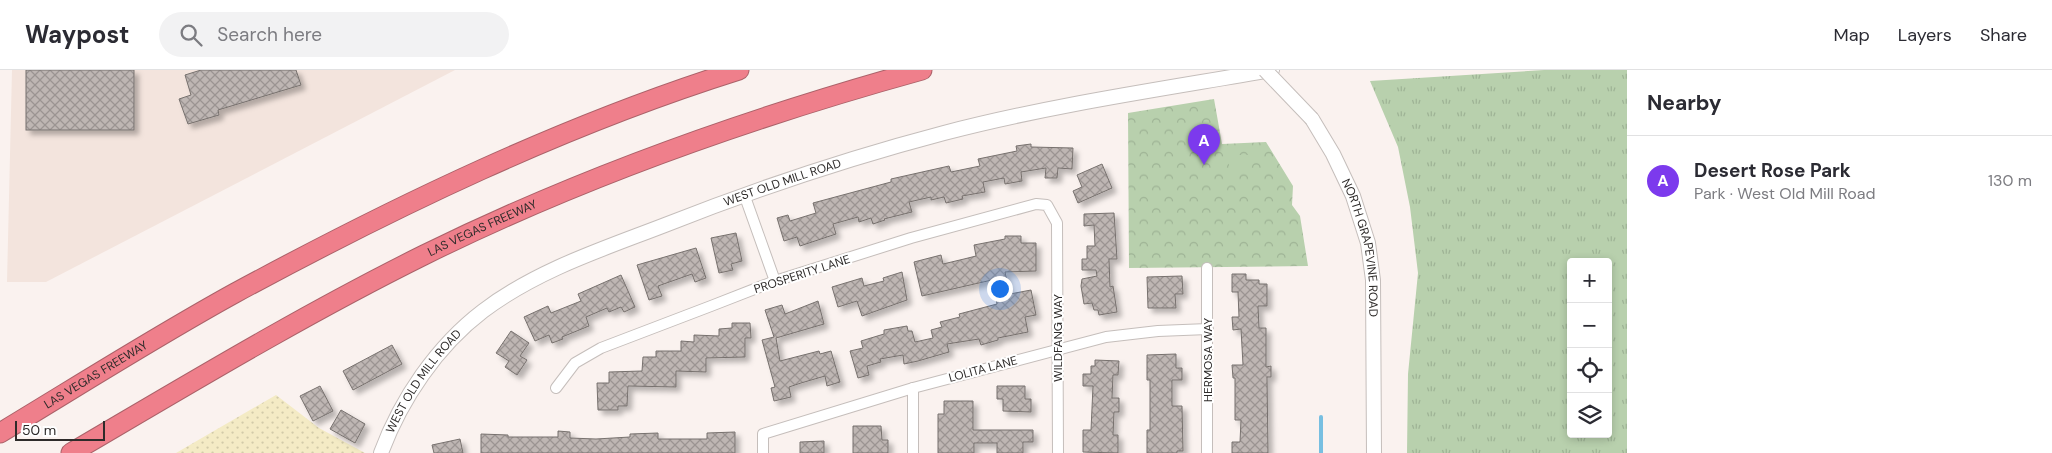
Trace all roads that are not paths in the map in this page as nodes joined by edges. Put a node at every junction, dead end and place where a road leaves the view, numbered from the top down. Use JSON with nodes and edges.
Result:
{"nodes":[{"id":1,"x":739,"y":70,"type":"edge"},
{"id":2,"x":922,"y":70,"type":"edge"},
{"id":3,"x":1265,"y":70,"type":"edge"},
{"id":4,"x":1272,"y":70,"type":"edge"},
{"id":5,"x":744,"y":194,"type":"junction"},
{"id":6,"x":1057,"y":223,"type":"joint"},
{"id":7,"x":1207,"y":268,"type":"dead end"},
{"id":8,"x":775,"y":281,"type":"junction"},
{"id":9,"x":1208,"y":329,"type":"junction"},
{"id":10,"x":1059,"y":349,"type":"junction"},
{"id":11,"x":556,"y":388,"type":"dead end"},
{"id":12,"x":913,"y":388,"type":"junction"},
{"id":13,"x":0,"y":433,"type":"edge"},
{"id":14,"x":71,"y":453,"type":"edge"},
{"id":15,"x":381,"y":453,"type":"edge"},
{"id":16,"x":763,"y":453,"type":"edge"},
{"id":17,"x":913,"y":453,"type":"edge"},
{"id":18,"x":1058,"y":453,"type":"edge"},
{"id":19,"x":1207,"y":453,"type":"edge"},
{"id":20,"x":1374,"y":453,"type":"edge"}],
"edges":[{"from":1,"to":13,"type":"highway","name":"LAS VEGAS FREEWAY"},
{"from":2,"to":14,"type":"highway","name":"LAS VEGAS FREEWAY"},
{"from":3,"to":20,"type":"street","name":"NORTH GRAPEVINE ROAD","bridge":true},
{"from":4,"to":5,"type":"street","name":"WEST OLD MILL ROAD"},
{"from":5,"to":8,"type":"street"},
{"from":5,"to":15,"type":"street","name":"WEST OLD MILL ROAD"},
{"from":6,"to":8,"type":"street","name":"PROSPERITY LANE"},
{"from":6,"to":10,"type":"street","name":"WILDFANG WAY"},
{"from":7,"to":9,"type":"street","name":"HERMOSA WAY"},
{"from":8,"to":11,"type":"street","name":"PROSPERITY LANE"},
{"from":9,"to":10,"type":"street","name":"LOLITA LANE"},
{"from":9,"to":19,"type":"street","name":"HERMOSA WAY"},
{"from":10,"to":12,"type":"street","name":"LOLITA LANE"},
{"from":10,"to":18,"type":"street","name":"WILDFANG WAY"},
{"from":12,"to":16,"type":"street","name":"LOLITA LANE"},
{"from":12,"to":17,"type":"street"}]}
